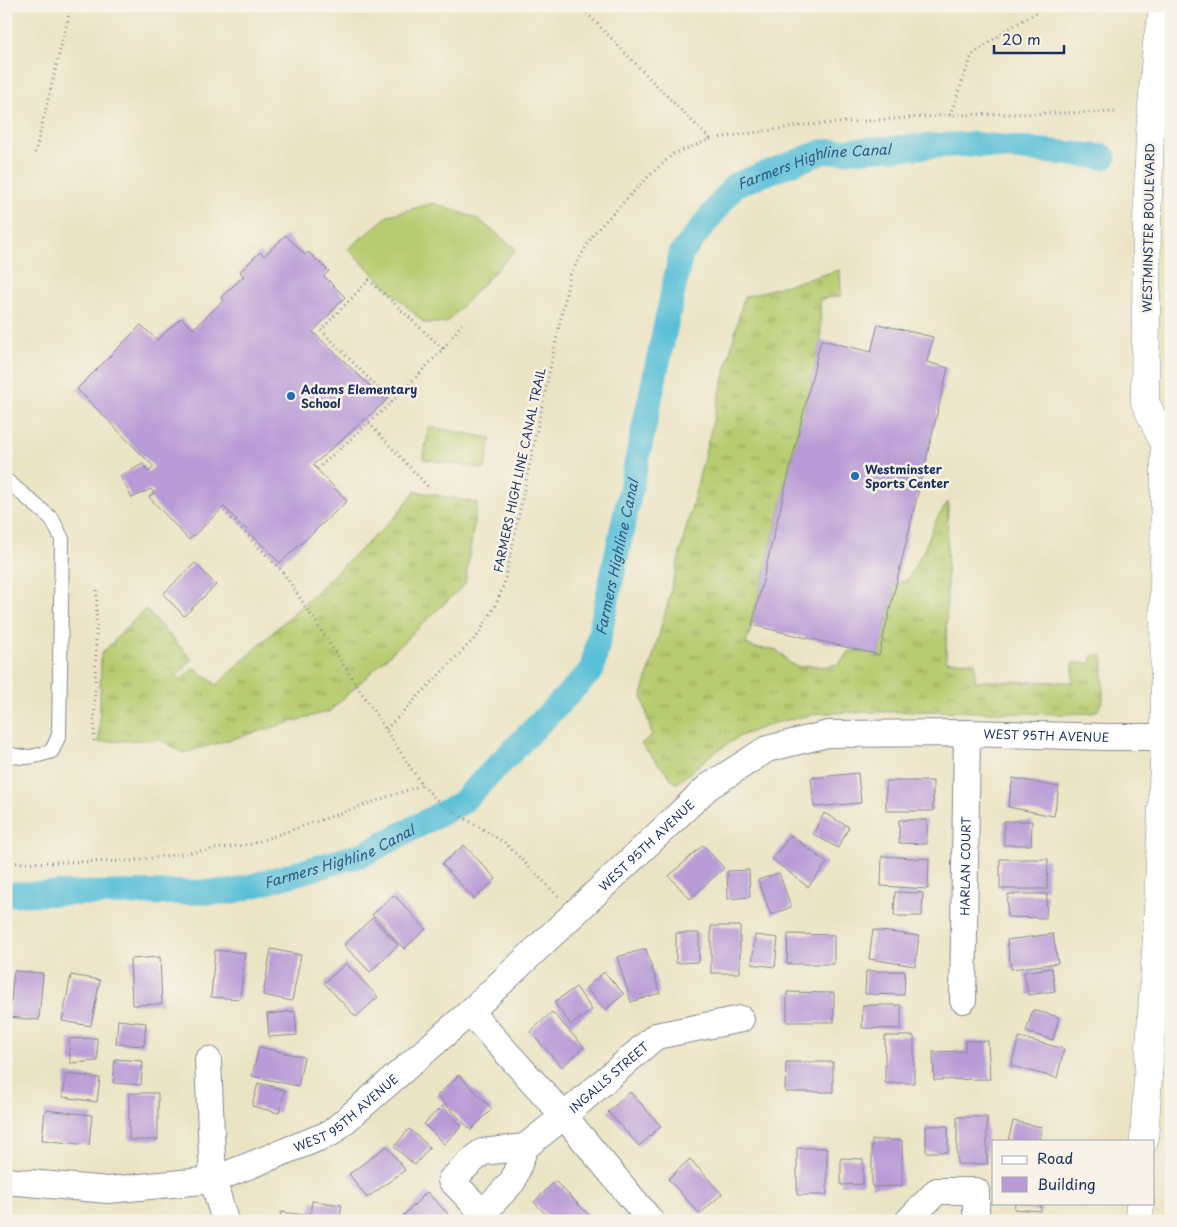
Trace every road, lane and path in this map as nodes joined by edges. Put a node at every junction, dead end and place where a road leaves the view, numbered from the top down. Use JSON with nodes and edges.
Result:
{"nodes":[{"id":1,"x":71,"y":6,"type":"edge"},
{"id":2,"x":463,"y":6,"type":"edge"},
{"id":3,"x":1048,"y":6,"type":"edge"},
{"id":4,"x":1164,"y":6,"type":"edge"},
{"id":5,"x":1116,"y":112,"type":"dead end"},
{"id":6,"x":950,"y":115,"type":"junction"},
{"id":7,"x":710,"y":139,"type":"junction"},
{"id":8,"x":34,"y":153,"type":"dead end"},
{"id":9,"x":462,"y":324,"type":"dead end"},
{"id":10,"x":442,"y":348,"type":"junction"},
{"id":11,"x":392,"y":402,"type":"junction"},
{"id":12,"x":369,"y":423,"type":"junction"},
{"id":13,"x":1168,"y":439,"type":"edge"},
{"id":14,"x":317,"y":469,"type":"dead end"},
{"id":15,"x":6,"y":480,"type":"edge"},
{"id":16,"x":429,"y":488,"type":"dead end"},
{"id":17,"x":224,"y":511,"type":"dead end"},
{"id":18,"x":98,"y":587,"type":"dead end"},
{"id":19,"x":386,"y":729,"type":"junction"},
{"id":20,"x":967,"y":733,"type":"junction"},
{"id":21,"x":1169,"y":737,"type":"edge"},
{"id":22,"x":94,"y":740,"type":"dead end"},
{"id":23,"x":6,"y":753,"type":"edge"},
{"id":24,"x":422,"y":785,"type":"junction"},
{"id":25,"x":6,"y":863,"type":"edge"},
{"id":26,"x":574,"y":912,"type":"junction"},
{"id":27,"x":963,"y":1000,"type":"dead end"},
{"id":28,"x":470,"y":1012,"type":"junction"},
{"id":29,"x":741,"y":1019,"type":"dead end"},
{"id":30,"x":208,"y":1060,"type":"dead end"},
{"id":31,"x":564,"y":1116,"type":"junction"},
{"id":32,"x":1144,"y":1140,"type":"edge"},
{"id":33,"x":525,"y":1147,"type":"dead end"},
{"id":34,"x":213,"y":1180,"type":"junction"},
{"id":35,"x":6,"y":1181,"type":"edge"},
{"id":36,"x":1140,"y":1204,"type":"edge"},
{"id":37,"x":225,"y":1221,"type":"edge"},
{"id":38,"x":651,"y":1221,"type":"edge"},
{"id":39,"x":908,"y":1221,"type":"edge"},
{"id":40,"x":976,"y":1221,"type":"edge"},
{"id":41,"x":1139,"y":1221,"type":"edge"}],
"edges":[{"from":1,"to":8,"type":"path"},
{"from":2,"to":7,"type":"path"},
{"from":3,"to":6,"type":"path"},
{"from":4,"to":13,"type":"street","name":"WESTMINSTER BOULEVARD"},
{"from":5,"to":6,"type":"path","name":"FARMERS HIGH LINE CANAL TRAIL"},
{"from":6,"to":7,"type":"path","name":"FARMERS HIGH LINE CANAL TRAIL"},
{"from":7,"to":19,"type":"path","name":"FARMERS HIGH LINE CANAL TRAIL"},
{"from":9,"to":10,"type":"path"},
{"from":10,"to":11,"type":"path"},
{"from":10,"to":11,"type":"path"},
{"from":11,"to":12,"type":"path"},
{"from":12,"to":14,"type":"path"},
{"from":12,"to":16,"type":"path"},
{"from":13,"to":21,"type":"street","name":"WESTMINSTER BOULEVARD"},
{"from":15,"to":23,"type":"lane"},
{"from":17,"to":19,"type":"path"},
{"from":18,"to":22,"type":"path"},
{"from":19,"to":24,"type":"path"},
{"from":20,"to":21,"type":"street","name":"WEST 95TH AVENUE"},
{"from":20,"to":26,"type":"street","name":"WEST 95TH AVENUE"},
{"from":20,"to":27,"type":"street","name":"HARLAN COURT"},
{"from":21,"to":32,"type":"street","name":"WESTMINSTER BOULEVARD"},
{"from":24,"to":25,"type":"path"},
{"from":24,"to":26,"type":"path"},
{"from":26,"to":28,"type":"street","name":"WEST 95TH AVENUE"},
{"from":28,"to":31,"type":"street","name":"INGALLS STREET"},
{"from":28,"to":34,"type":"street","name":"WEST 95TH AVENUE"},
{"from":29,"to":31,"type":"street","name":"INGALLS STREET"},
{"from":30,"to":34,"type":"street"},
{"from":31,"to":33,"type":"street","name":"INGALLS STREET"},
{"from":31,"to":38,"type":"street","name":"INGALLS STREET"},
{"from":34,"to":35,"type":"street","name":"WEST 95TH AVENUE"},
{"from":34,"to":37,"type":"street"},
{"from":36,"to":41,"type":"street"},
{"from":39,"to":40,"type":"street"}]}
